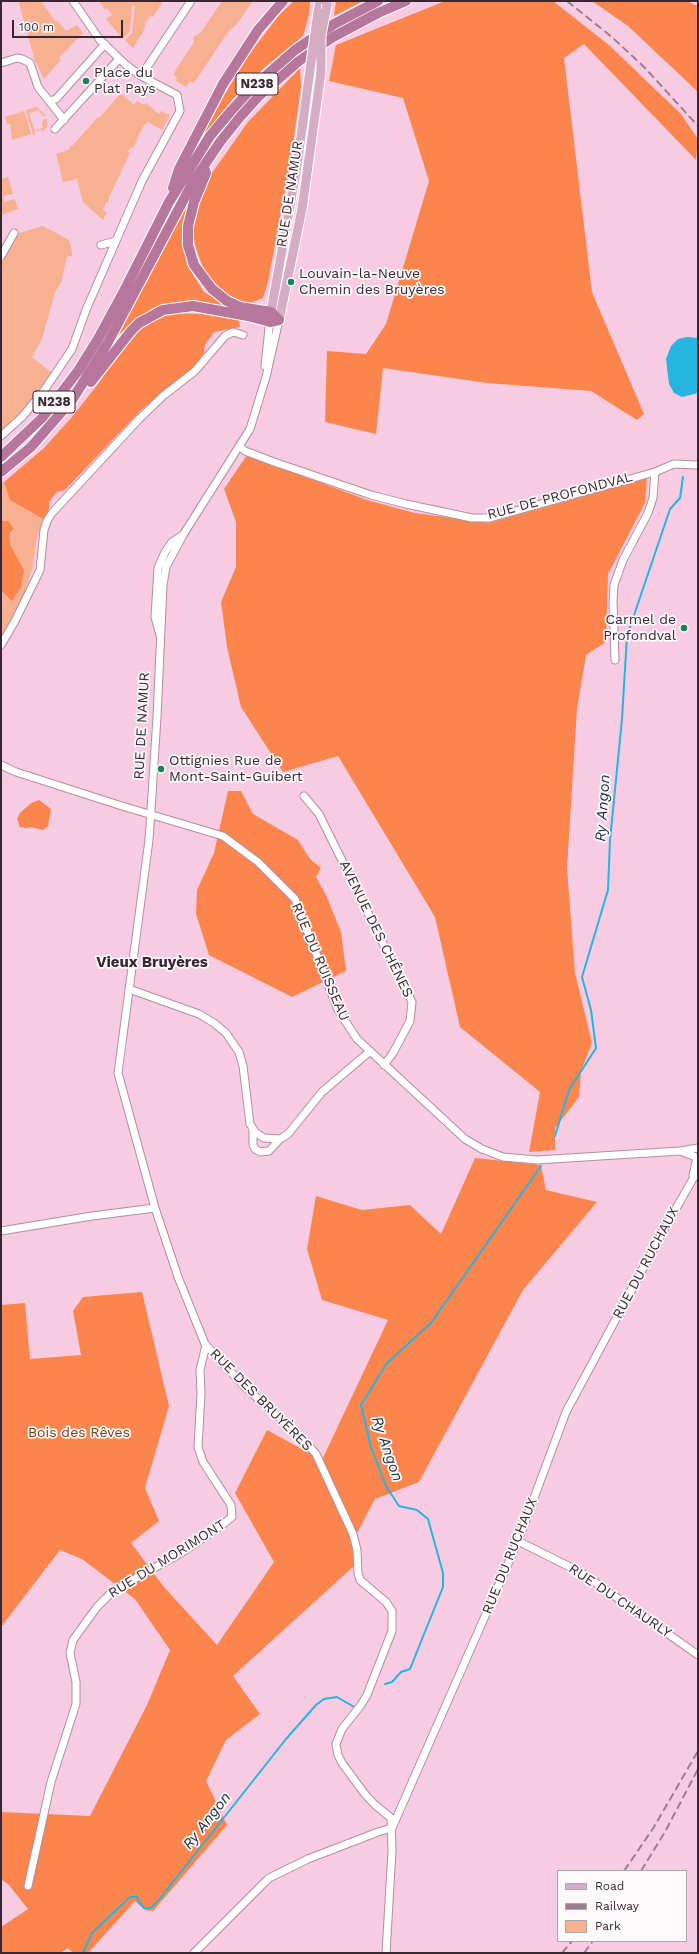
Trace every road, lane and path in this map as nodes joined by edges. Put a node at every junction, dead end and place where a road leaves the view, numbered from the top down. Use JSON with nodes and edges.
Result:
{"nodes":[{"id":1,"x":73,"y":1,"type":"edge"},
{"id":2,"x":191,"y":1,"type":"edge"},
{"id":3,"x":283,"y":1,"type":"edge"},
{"id":4,"x":378,"y":1,"type":"edge"},
{"id":5,"x":406,"y":1,"type":"edge"},
{"id":6,"x":325,"y":2,"type":"edge"},
{"id":7,"x":105,"y":44,"type":"junction"},
{"id":8,"x":119,"y":59,"type":"junction"},
{"id":9,"x":1,"y":63,"type":"edge"},
{"id":10,"x":141,"y":76,"type":"junction"},
{"id":11,"x":49,"y":101,"type":"junction"},
{"id":12,"x":64,"y":120,"type":"junction"},
{"id":13,"x":55,"y":128,"type":"dead end"},
{"id":14,"x":204,"y":165,"type":"junction"},
{"id":15,"x":169,"y":202,"type":"junction"},
{"id":16,"x":14,"y":233,"type":"dead end"},
{"id":17,"x":116,"y":241,"type":"junction"},
{"id":18,"x":101,"y":245,"type":"dead end"},
{"id":19,"x":1,"y":256,"type":"edge"},
{"id":20,"x":273,"y":318,"type":"junction"},
{"id":21,"x":243,"y":335,"type":"dead end"},
{"id":22,"x":72,"y":400,"type":"junction"},
{"id":23,"x":1,"y":436,"type":"edge"},
{"id":24,"x":240,"y":447,"type":"junction"},
{"id":25,"x":1,"y":457,"type":"edge"},
{"id":26,"x":698,"y":465,"type":"edge"},
{"id":27,"x":1,"y":472,"type":"edge"},
{"id":28,"x":655,"y":472,"type":"junction"},
{"id":29,"x":1,"y":645,"type":"edge"},
{"id":30,"x":615,"y":660,"type":"dead end"},
{"id":31,"x":1,"y":765,"type":"edge"},
{"id":32,"x":304,"y":796,"type":"dead end"},
{"id":33,"x":151,"y":815,"type":"junction"},
{"id":34,"x":129,"y":989,"type":"junction"},
{"id":35,"x":369,"y":1052,"type":"junction"},
{"id":36,"x":384,"y":1065,"type":"junction"},
{"id":37,"x":253,"y":1130,"type":"junction"},
{"id":38,"x":280,"y":1139,"type":"junction"},
{"id":39,"x":698,"y":1148,"type":"edge"},
{"id":40,"x":680,"y":1151,"type":"junction"},
{"id":41,"x":697,"y":1158,"type":"edge"},
{"id":42,"x":698,"y":1170,"type":"edge"},
{"id":43,"x":693,"y":1177,"type":"junction"},
{"id":44,"x":155,"y":1208,"type":"junction"},
{"id":45,"x":1,"y":1231,"type":"edge"},
{"id":46,"x":206,"y":1345,"type":"junction"},
{"id":47,"x":518,"y":1541,"type":"junction"},
{"id":48,"x":698,"y":1655,"type":"edge"},
{"id":49,"x":392,"y":1828,"type":"junction"},
{"id":50,"x":28,"y":1886,"type":"dead end"},
{"id":51,"x":194,"y":1953,"type":"edge"},
{"id":52,"x":386,"y":1953,"type":"edge"}],
"edges":[{"from":1,"to":7,"type":"street"},
{"from":2,"to":10,"type":"street"},
{"from":3,"to":15,"type":"highway"},
{"from":4,"to":15,"type":"highway","number":"N238"},
{"from":5,"to":14,"type":"highway","number":"N238"},
{"from":6,"to":20,"type":"main road","name":"RUE DE NAMUR","bridge":true},
{"from":6,"to":20,"type":"main road","name":"RUE DE NAMUR","bridge":true},
{"from":7,"to":8,"type":"street"},
{"from":7,"to":11,"type":"street"},
{"from":8,"to":10,"type":"street"},
{"from":8,"to":12,"type":"street"},
{"from":9,"to":11,"type":"street"},
{"from":10,"to":17,"type":"street"},
{"from":11,"to":12,"type":"street"},
{"from":12,"to":13,"type":"street"},
{"from":14,"to":20,"type":"highway"},
{"from":14,"to":22,"type":"highway","number":"N238"},
{"from":15,"to":25,"type":"highway","number":"N238"},
{"from":16,"to":19,"type":"street"},
{"from":17,"to":18,"type":"street"},
{"from":17,"to":23,"type":"street"},
{"from":20,"to":22,"type":"highway"},
{"from":20,"to":24,"type":"street","name":"RUE DE NAMUR"},
{"from":21,"to":29,"type":"street"},
{"from":22,"to":27,"type":"highway","number":"N238"},
{"from":24,"to":28,"type":"street","name":"RUE DE PROFONDVAL"},
{"from":24,"to":33,"type":"street","name":"RUE DE NAMUR"},
{"from":26,"to":28,"type":"street","name":"RUE DE PROFONDVAL"},
{"from":28,"to":30,"type":"street"},
{"from":31,"to":33,"type":"street","name":"RUE DU RUISSEAU"},
{"from":32,"to":36,"type":"street","name":"AVENUE DES CHÊNES"},
{"from":33,"to":34,"type":"street","name":"RUE DE NAMUR"},
{"from":33,"to":35,"type":"street","name":"RUE DU RUISSEAU"},
{"from":34,"to":37,"type":"street"},
{"from":34,"to":44,"type":"street","name":"RUE DE NAMUR"},
{"from":35,"to":36,"type":"street","name":"RUE DU RUISSEAU"},
{"from":35,"to":38,"type":"street"},
{"from":36,"to":40,"type":"street","name":"RUE DU RUISSEAU"},
{"from":37,"to":38,"type":"street"},
{"from":37,"to":38,"type":"street"},
{"from":39,"to":40,"type":"street","name":"RUE DU RUISSEAU"},
{"from":39,"to":41,"type":"street","name":"RUE DU RUCHAUX"},
{"from":40,"to":41,"type":"street"},
{"from":41,"to":43,"type":"street","name":"RUE DU RUCHAUX"},
{"from":42,"to":43,"type":"street","name":"RUE DU RUCHAUX"},
{"from":43,"to":47,"type":"street","name":"RUE DU RUCHAUX"},
{"from":44,"to":45,"type":"street"},
{"from":44,"to":46,"type":"street","name":"RUE DE NAMUR"},
{"from":46,"to":49,"type":"street","name":"RUE DES BRUYÈRES"},
{"from":46,"to":50,"type":"street","name":"RUE DU MORIMONT"},
{"from":47,"to":48,"type":"street","name":"RUE DU CHAURLY"},
{"from":47,"to":49,"type":"street","name":"RUE DU RUCHAUX"},
{"from":49,"to":51,"type":"street"},
{"from":49,"to":52,"type":"street","name":"RUE DU RUCHAUX"}]}
